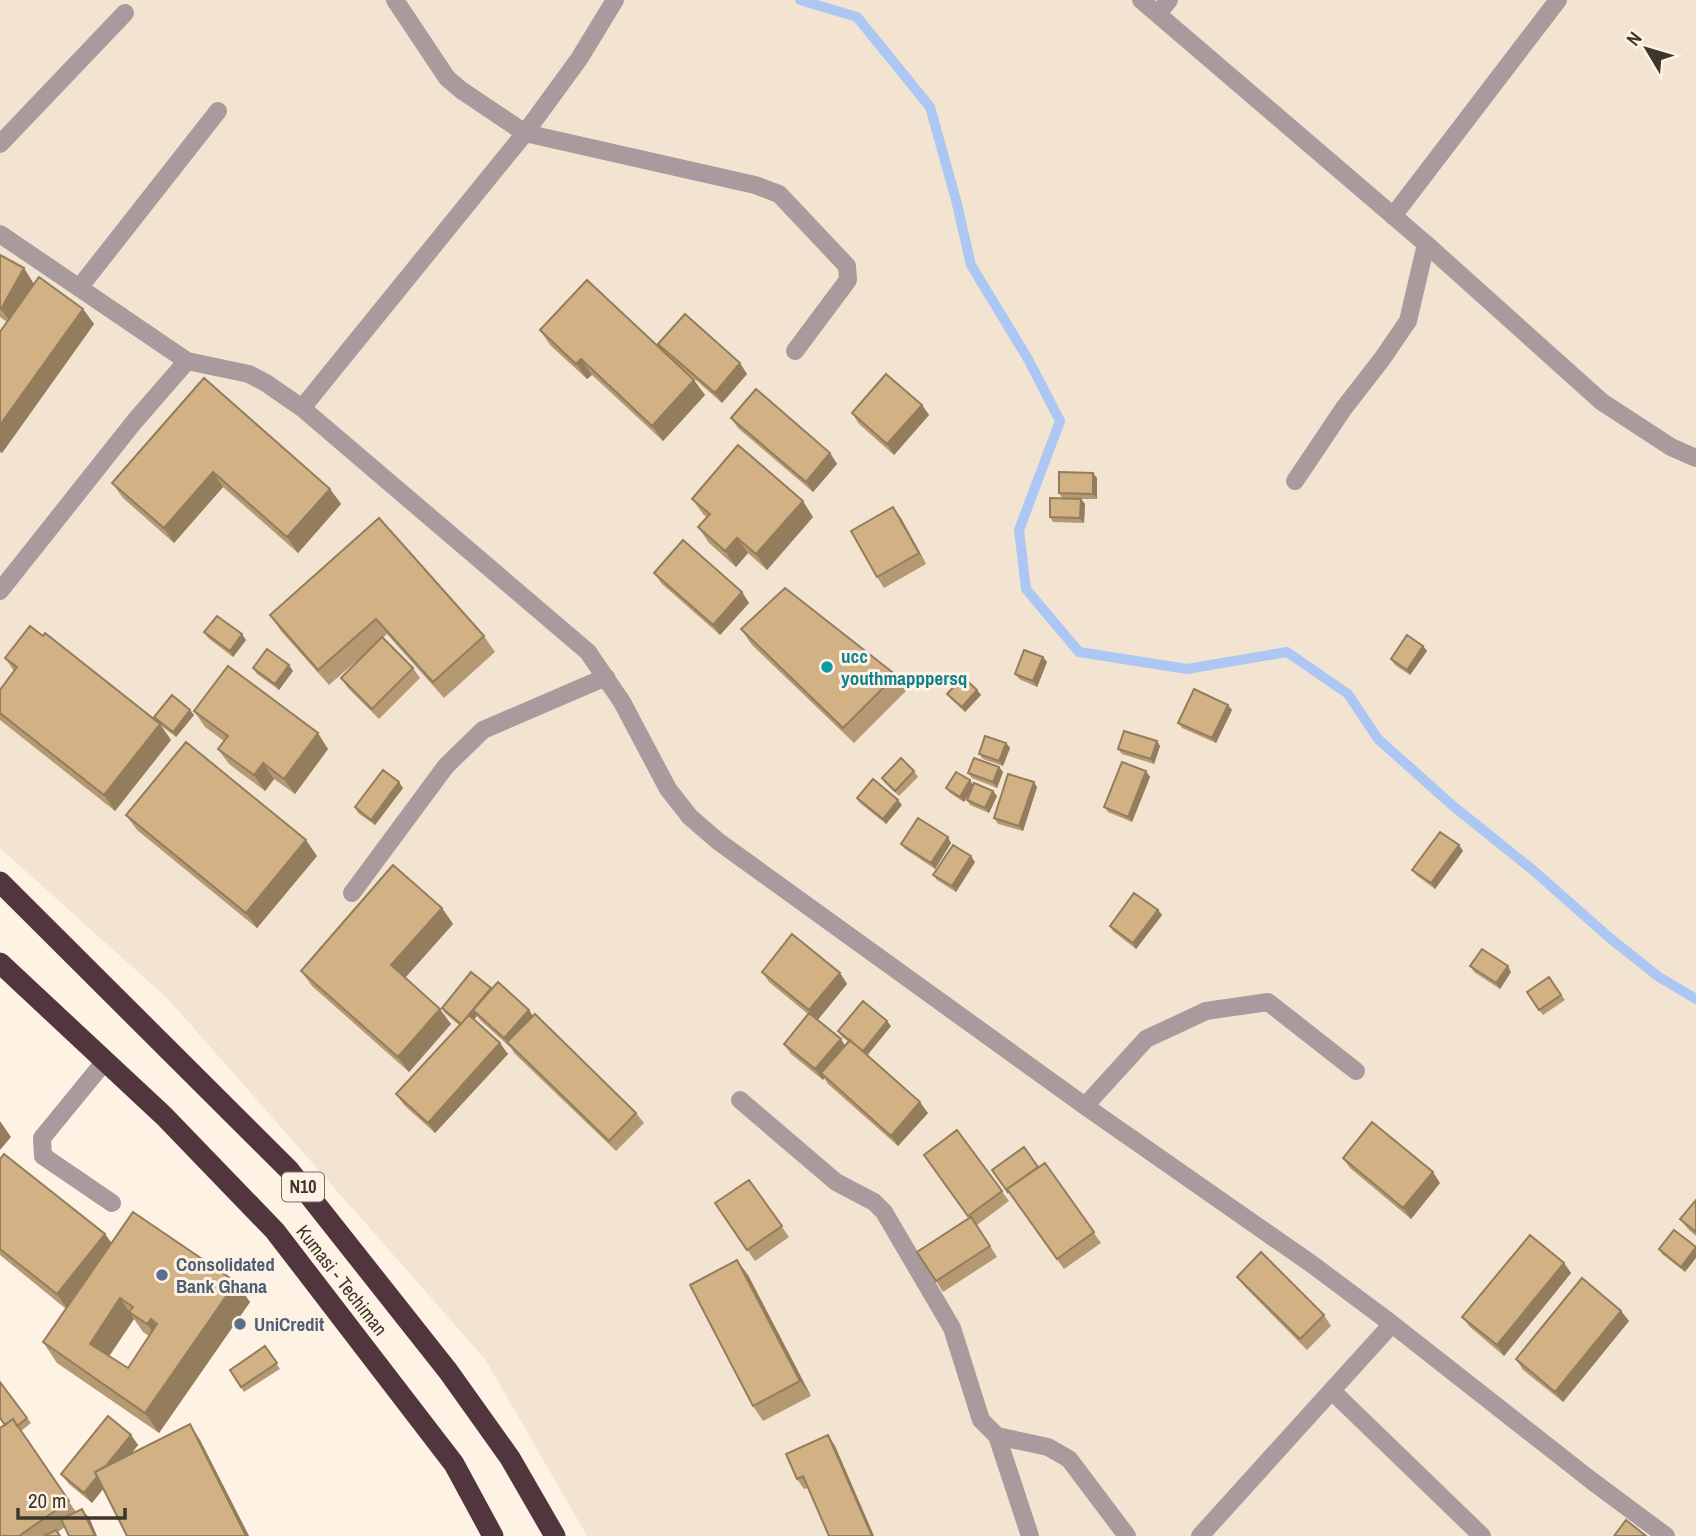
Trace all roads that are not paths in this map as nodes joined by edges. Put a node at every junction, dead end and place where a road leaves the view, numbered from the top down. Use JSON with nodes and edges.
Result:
{"nodes":[{"id":1,"x":395,"y":0,"type":"edge"},
{"id":2,"x":615,"y":0,"type":"edge"},
{"id":3,"x":1141,"y":0,"type":"edge"},
{"id":4,"x":1558,"y":0,"type":"edge"},
{"id":5,"x":1163,"y":7,"type":"edge"},
{"id":6,"x":125,"y":13,"type":"dead end"},
{"id":7,"x":218,"y":111,"type":"dead end"},
{"id":8,"x":525,"y":133,"type":"junction"},
{"id":9,"x":0,"y":144,"type":"edge"},
{"id":10,"x":1393,"y":216,"type":"junction"},
{"id":11,"x":0,"y":234,"type":"edge"},
{"id":12,"x":1426,"y":244,"type":"junction"},
{"id":13,"x":79,"y":288,"type":"junction"},
{"id":14,"x":796,"y":351,"type":"dead end"},
{"id":15,"x":187,"y":361,"type":"junction"},
{"id":16,"x":302,"y":408,"type":"junction"},
{"id":17,"x":1696,"y":458,"type":"edge"},
{"id":18,"x":1295,"y":481,"type":"dead end"},
{"id":19,"x":0,"y":591,"type":"edge"},
{"id":20,"x":606,"y":677,"type":"junction"},
{"id":21,"x":0,"y":882,"type":"edge"},
{"id":22,"x":352,"y":893,"type":"dead end"},
{"id":23,"x":0,"y":963,"type":"edge"},
{"id":24,"x":105,"y":1061,"type":"junction"},
{"id":25,"x":1356,"y":1071,"type":"dead end"},
{"id":26,"x":740,"y":1100,"type":"dead end"},
{"id":27,"x":1085,"y":1106,"type":"junction"},
{"id":28,"x":112,"y":1203,"type":"dead end"},
{"id":29,"x":1392,"y":1324,"type":"junction"},
{"id":30,"x":1332,"y":1391,"type":"junction"},
{"id":31,"x":997,"y":1436,"type":"junction"},
{"id":32,"x":493,"y":1536,"type":"edge"},
{"id":33,"x":555,"y":1536,"type":"edge"},
{"id":34,"x":1030,"y":1536,"type":"edge"},
{"id":35,"x":1127,"y":1536,"type":"edge"},
{"id":36,"x":1200,"y":1536,"type":"edge"},
{"id":37,"x":1482,"y":1536,"type":"edge"},
{"id":38,"x":1666,"y":1536,"type":"edge"}],
"edges":[{"from":1,"to":8,"type":"lane"},
{"from":2,"to":8,"type":"lane"},
{"from":3,"to":5,"type":"lane"},
{"from":4,"to":10,"type":"lane"},
{"from":5,"to":10,"type":"lane"},
{"from":6,"to":9,"type":"lane"},
{"from":7,"to":13,"type":"lane"},
{"from":8,"to":14,"type":"lane"},
{"from":8,"to":16,"type":"lane"},
{"from":10,"to":12,"type":"lane"},
{"from":11,"to":13,"type":"lane"},
{"from":12,"to":17,"type":"lane"},
{"from":12,"to":18,"type":"lane"},
{"from":13,"to":15,"type":"lane"},
{"from":15,"to":16,"type":"lane"},
{"from":15,"to":19,"type":"lane"},
{"from":16,"to":20,"type":"lane"},
{"from":20,"to":22,"type":"lane"},
{"from":20,"to":27,"type":"lane"},
{"from":21,"to":33,"type":"highway","number":"N10"},
{"from":23,"to":24,"type":"highway","name":"Kumasi - Techiman","number":"N10"},
{"from":24,"to":28,"type":"lane"},
{"from":24,"to":32,"type":"highway","name":"Kumasi - Techiman","number":"N10"},
{"from":25,"to":27,"type":"lane"},
{"from":26,"to":31,"type":"lane"},
{"from":27,"to":29,"type":"lane"},
{"from":29,"to":30,"type":"lane"},
{"from":29,"to":38,"type":"lane"},
{"from":30,"to":36,"type":"lane"},
{"from":30,"to":37,"type":"lane"},
{"from":31,"to":34,"type":"lane"},
{"from":31,"to":35,"type":"lane"}]}
